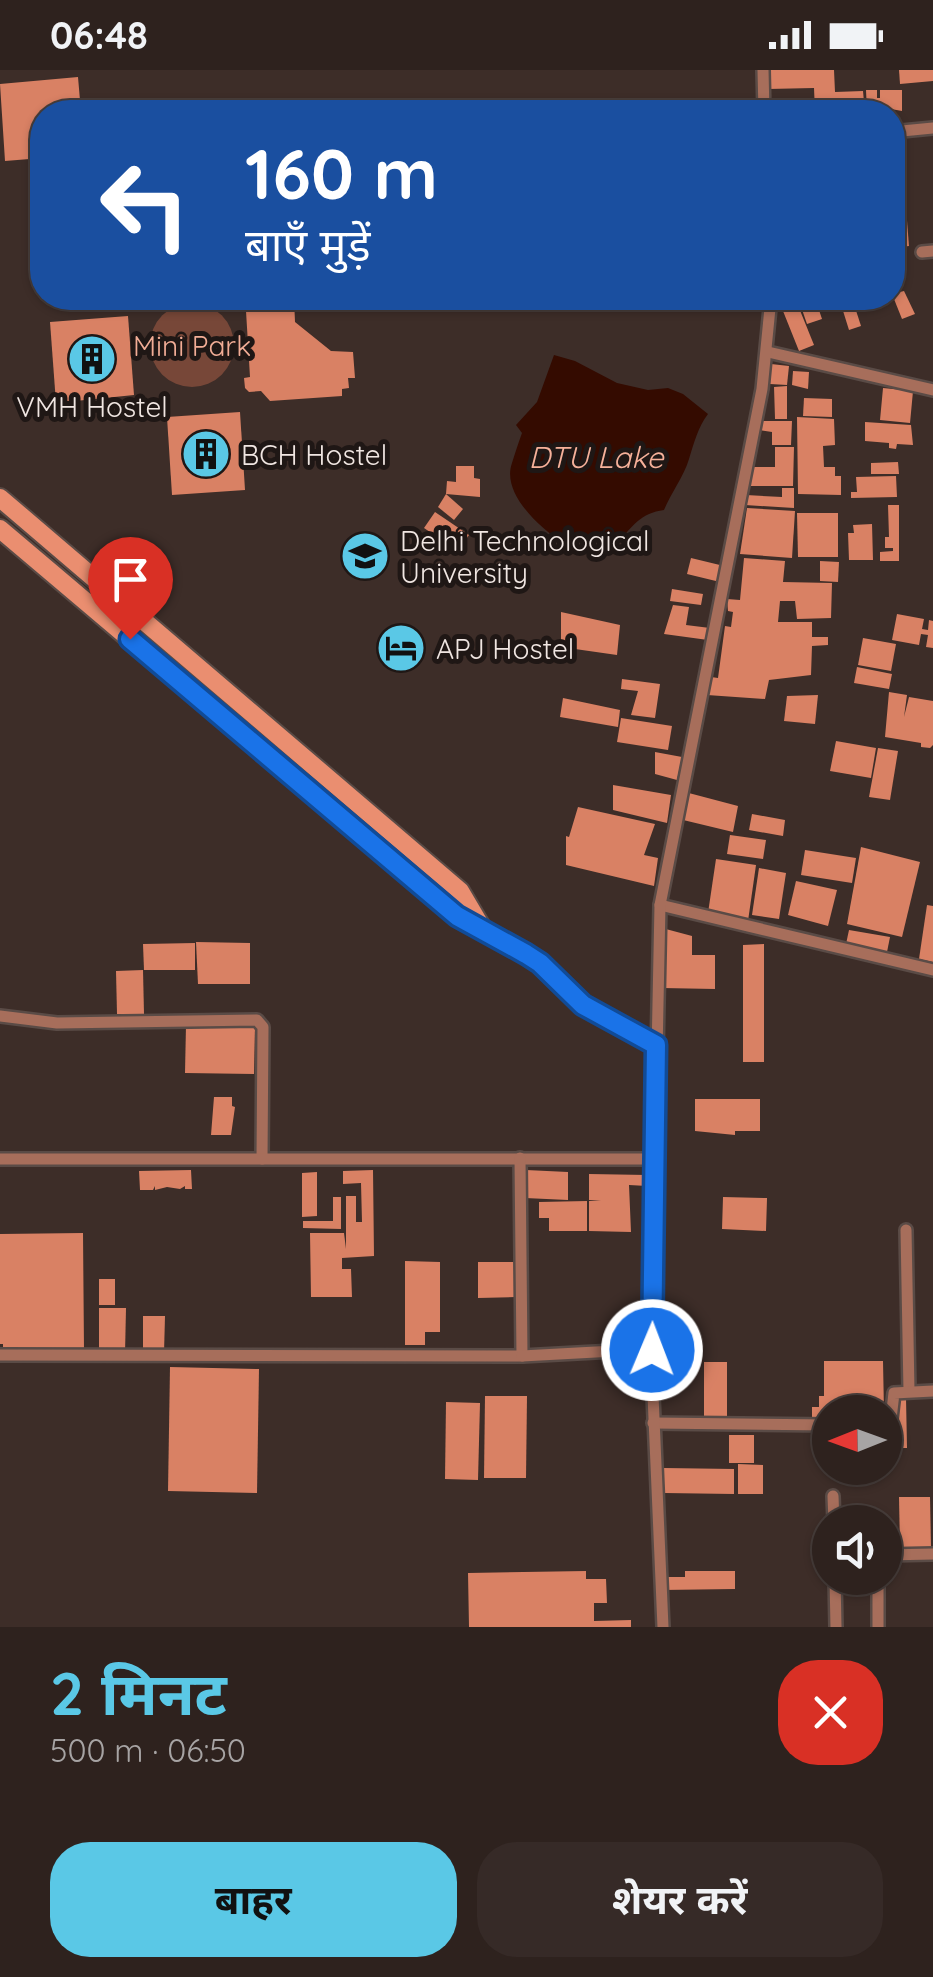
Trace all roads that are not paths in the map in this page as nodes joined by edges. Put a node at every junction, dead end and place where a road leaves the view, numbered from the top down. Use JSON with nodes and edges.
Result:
{"nodes":[{"id":1,"x":763,"y":70,"type":"edge"},
{"id":2,"x":764,"y":100,"type":"edge"},
{"id":3,"x":933,"y":128,"type":"edge"},
{"id":4,"x":905,"y":132,"type":"edge"},
{"id":5,"x":770,"y":310,"type":"edge"},
{"id":6,"x":768,"y":352,"type":"junction"},
{"id":7,"x":933,"y":390,"type":"edge"},
{"id":8,"x":0,"y":498,"type":"edge"},
{"id":9,"x":0,"y":529,"type":"edge"},
{"id":10,"x":660,"y":905,"type":"junction"},
{"id":11,"x":483,"y":930,"type":"junction"},
{"id":12,"x":933,"y":970,"type":"edge"},
{"id":13,"x":0,"y":1016,"type":"edge"},
{"id":14,"x":656,"y":1045,"type":"junction"},
{"id":15,"x":0,"y":1158,"type":"edge"},
{"id":16,"x":262,"y":1158,"type":"junction"},
{"id":17,"x":520,"y":1158,"type":"junction"},
{"id":18,"x":654,"y":1159,"type":"junction"},
{"id":19,"x":906,"y":1230,"type":"dead end"},
{"id":20,"x":652,"y":1350,"type":"junction"},
{"id":21,"x":0,"y":1354,"type":"edge"},
{"id":22,"x":522,"y":1356,"type":"junction"},
{"id":23,"x":909,"y":1391,"type":"junction"},
{"id":24,"x":933,"y":1391,"type":"edge"},
{"id":25,"x":892,"y":1395,"type":"edge"},
{"id":26,"x":653,"y":1423,"type":"junction"},
{"id":27,"x":812,"y":1425,"type":"edge"},
{"id":28,"x":833,"y":1496,"type":"dead end"},
{"id":29,"x":833,"y":1505,"type":"edge"},
{"id":30,"x":933,"y":1554,"type":"edge"},
{"id":31,"x":902,"y":1555,"type":"edge"},
{"id":32,"x":835,"y":1595,"type":"edge"},
{"id":33,"x":878,"y":1595,"type":"edge"},
{"id":34,"x":662,"y":1627,"type":"edge"},
{"id":35,"x":836,"y":1627,"type":"edge"},
{"id":36,"x":878,"y":1627,"type":"edge"}],
"edges":[{"from":1,"to":2,"type":"street"},
{"from":3,"to":4,"type":"street"},
{"from":5,"to":6,"type":"street"},
{"from":6,"to":7,"type":"street"},
{"from":6,"to":10,"type":"street"},
{"from":8,"to":11,"type":"street"},
{"from":9,"to":11,"type":"street"},
{"from":10,"to":12,"type":"street"},
{"from":10,"to":14,"type":"street"},
{"from":11,"to":14,"type":"street"},
{"from":13,"to":16,"type":"street"},
{"from":14,"to":18,"type":"street"},
{"from":15,"to":16,"type":"street"},
{"from":16,"to":17,"type":"street"},
{"from":17,"to":18,"type":"street"},
{"from":17,"to":22,"type":"street"},
{"from":18,"to":20,"type":"street"},
{"from":19,"to":23,"type":"street"},
{"from":20,"to":22,"type":"street"},
{"from":20,"to":26,"type":"street"},
{"from":21,"to":22,"type":"street"},
{"from":23,"to":24,"type":"street"},
{"from":23,"to":25,"type":"street"},
{"from":26,"to":27,"type":"street"},
{"from":26,"to":34,"type":"street"},
{"from":28,"to":29,"type":"street"},
{"from":30,"to":31,"type":"street"},
{"from":32,"to":35,"type":"street"},
{"from":33,"to":36,"type":"street"}]}
